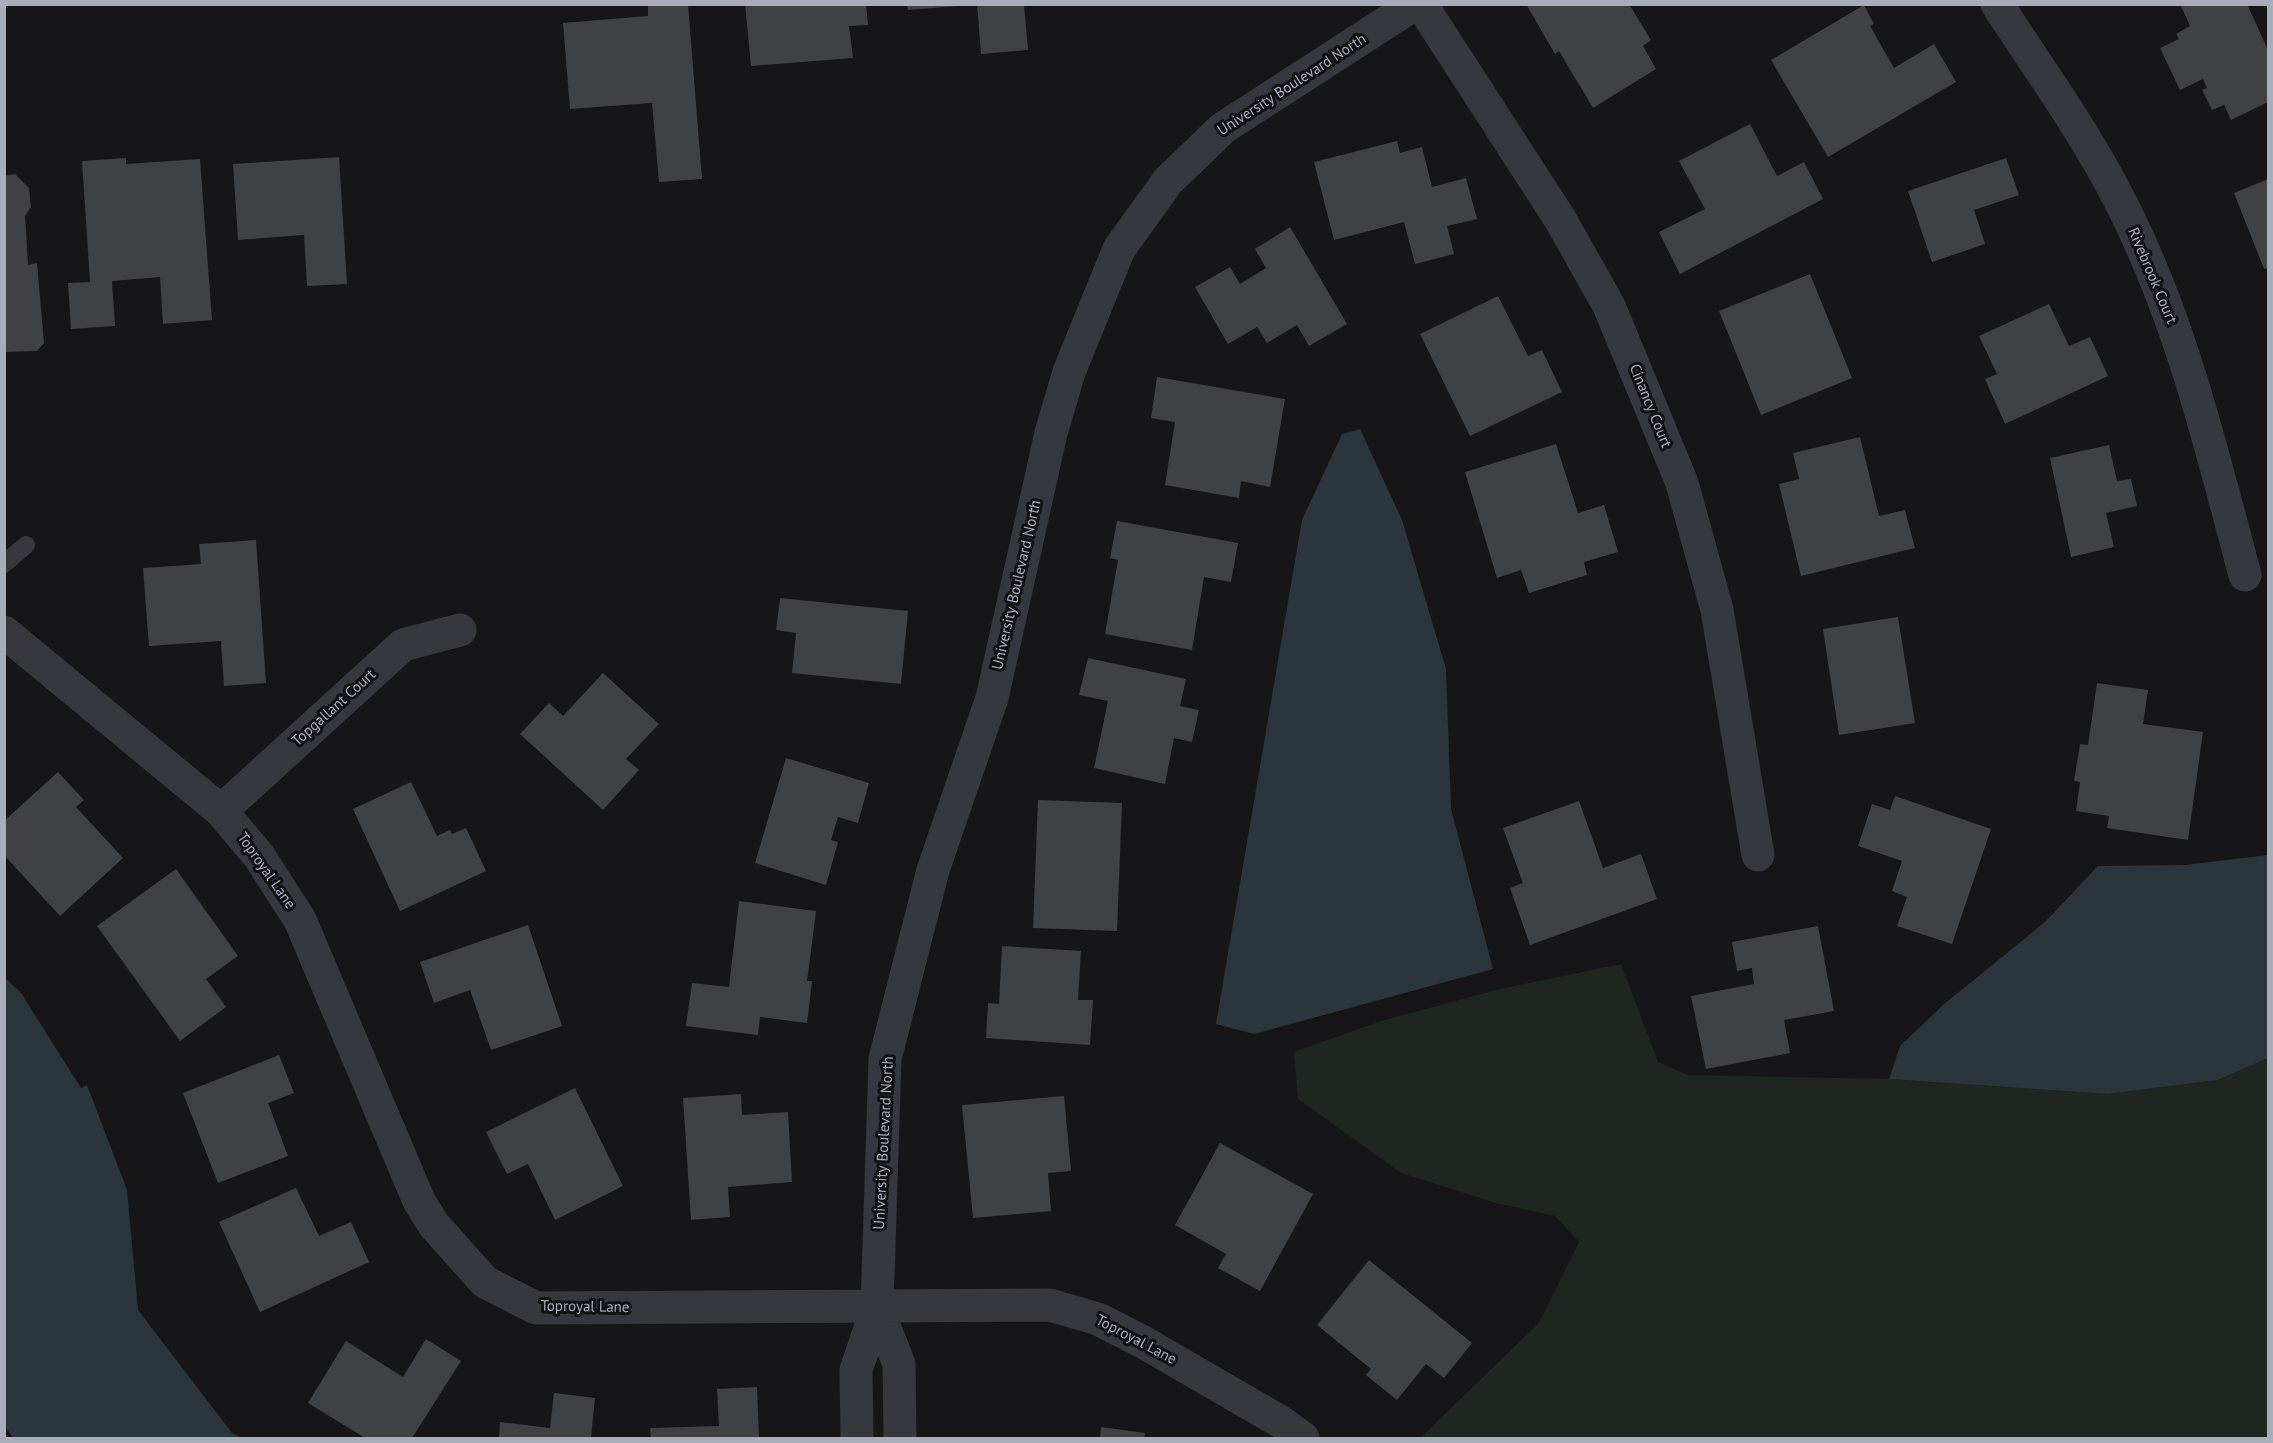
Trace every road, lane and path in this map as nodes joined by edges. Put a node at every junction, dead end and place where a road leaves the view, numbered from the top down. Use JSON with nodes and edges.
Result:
{"nodes":[{"id":1,"x":1415,"y":4,"type":"edge"},
{"id":2,"x":1421,"y":4,"type":"edge"},
{"id":3,"x":1997,"y":4,"type":"edge"},
{"id":4,"x":26,"y":545,"type":"dead end"},
{"id":5,"x":4,"y":564,"type":"edge"},
{"id":6,"x":2245,"y":575,"type":"dead end"},
{"id":7,"x":460,"y":630,"type":"dead end"},
{"id":8,"x":4,"y":632,"type":"edge"},
{"id":9,"x":221,"y":811,"type":"junction"},
{"id":10,"x":1758,"y":855,"type":"dead end"},
{"id":11,"x":877,"y":1308,"type":"junction"},
{"id":12,"x":857,"y":1438,"type":"edge"},
{"id":13,"x":900,"y":1438,"type":"edge"},
{"id":14,"x":1303,"y":1438,"type":"edge"}],
"edges":[{"from":1,"to":11,"type":"street","name":"University Boulevard North"},
{"from":2,"to":10,"type":"street","name":"Cinancy Court"},
{"from":3,"to":6,"type":"street","name":"Rivebrook Court"},
{"from":4,"to":5,"type":"lane"},
{"from":7,"to":9,"type":"street","name":"Topgallant Court"},
{"from":8,"to":9,"type":"street","name":"Toproyal Lane"},
{"from":9,"to":11,"type":"street","name":"Toproyal Lane"},
{"from":11,"to":12,"type":"street","name":"University Boulevard North"},
{"from":11,"to":13,"type":"street","name":"University Boulevard North"},
{"from":11,"to":14,"type":"street","name":"Toproyal Lane"}]}
